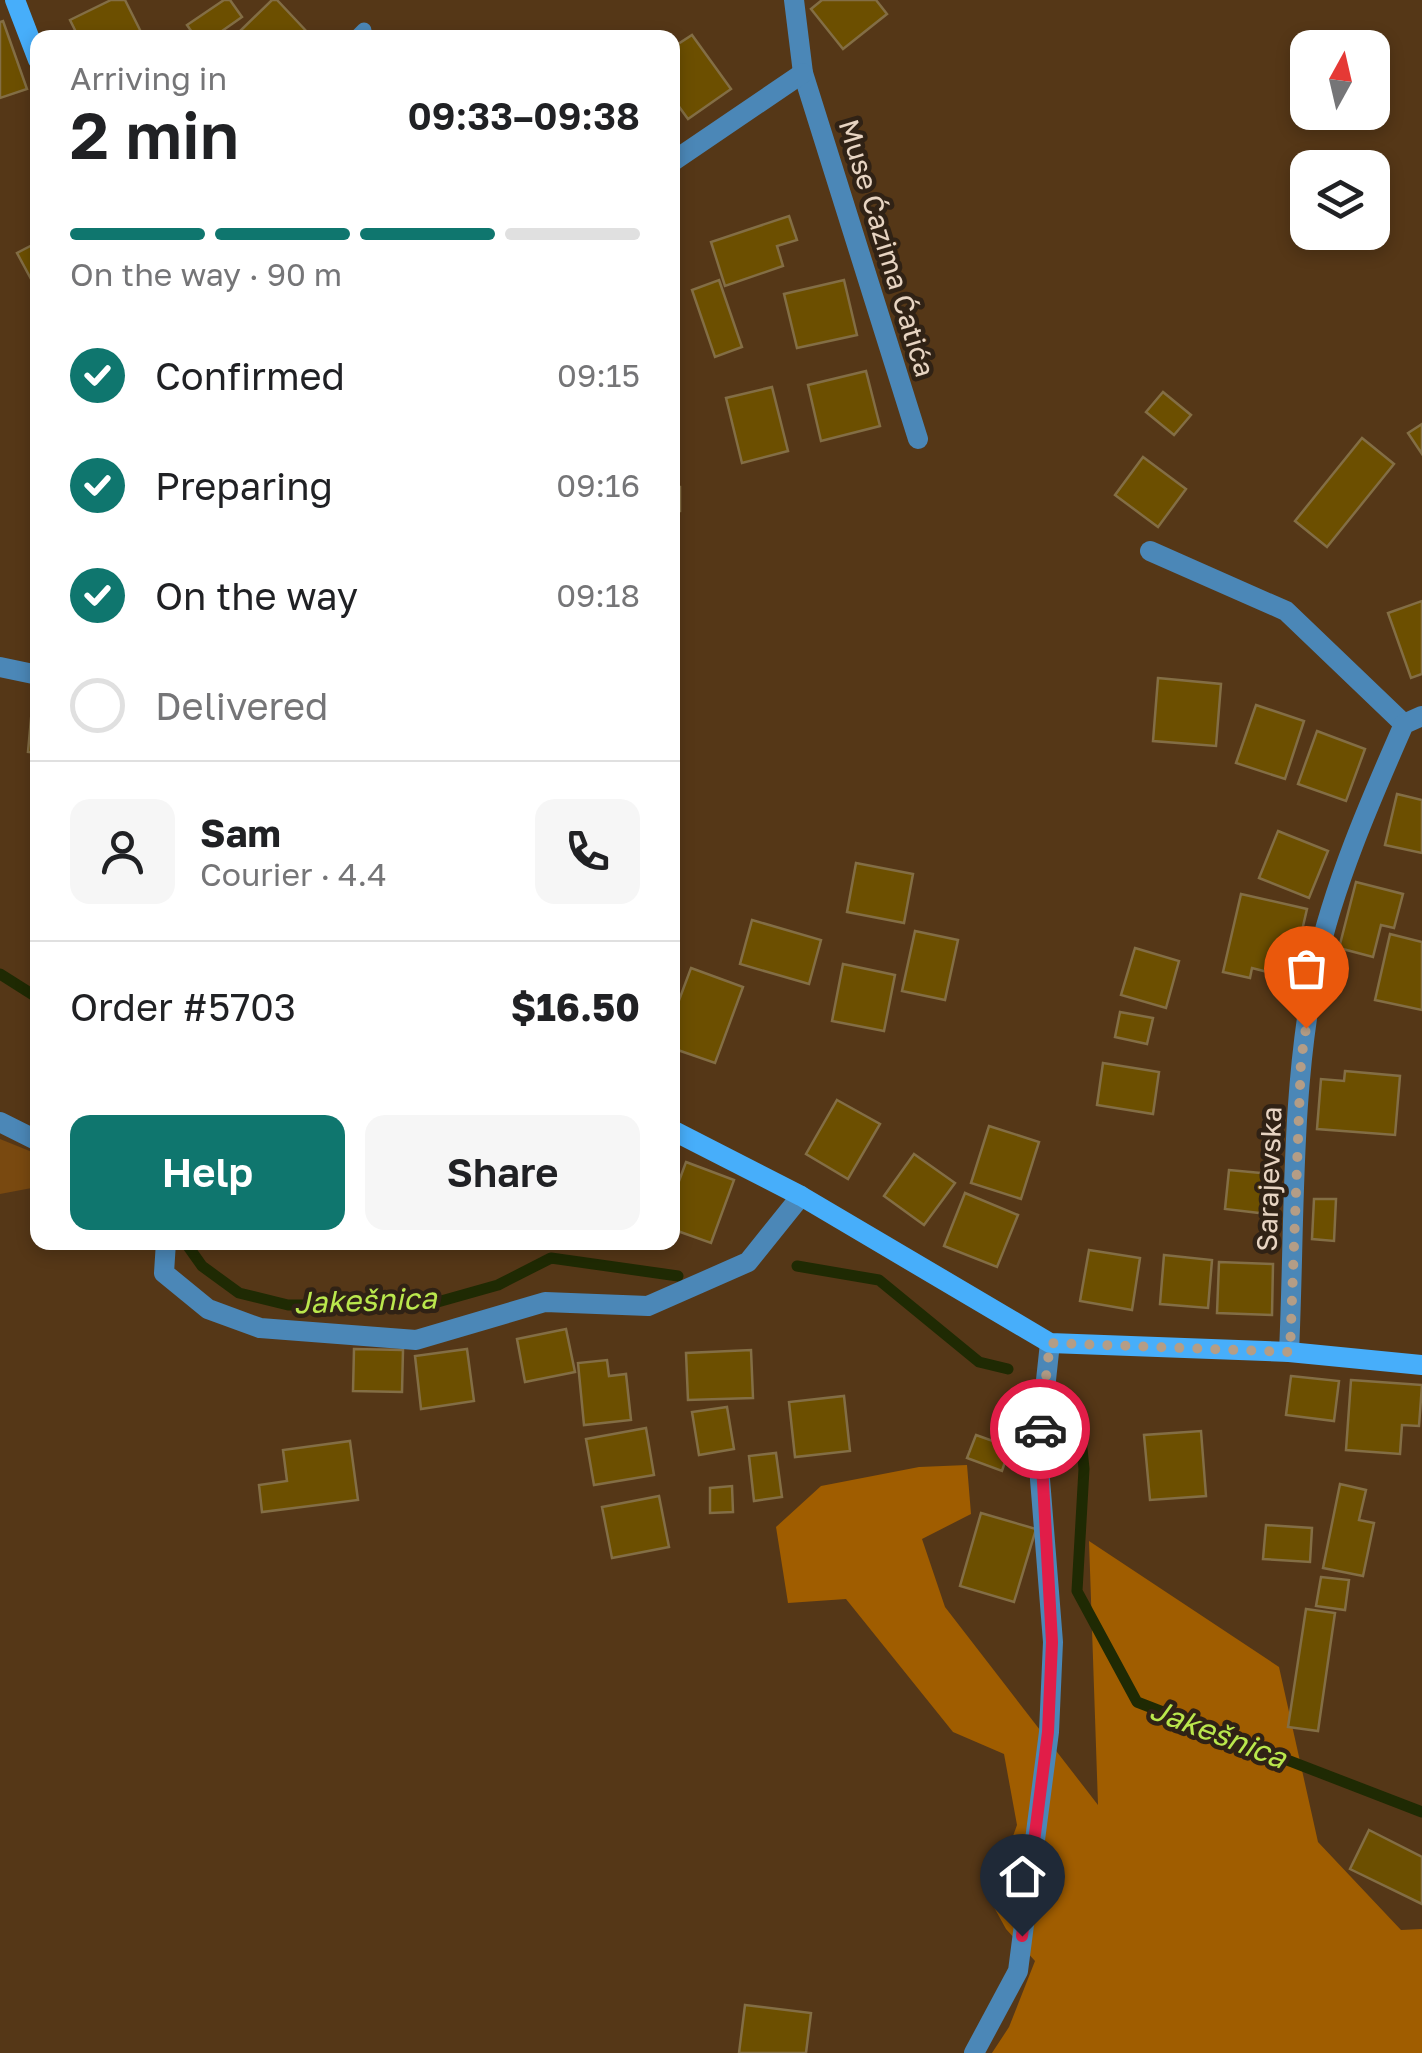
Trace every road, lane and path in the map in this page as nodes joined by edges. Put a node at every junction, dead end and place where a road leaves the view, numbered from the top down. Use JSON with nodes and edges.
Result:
{"nodes":[{"id":1,"x":15,"y":0,"type":"edge"},
{"id":2,"x":794,"y":0,"type":"edge"},
{"id":3,"x":30,"y":39,"type":"edge"},
{"id":4,"x":803,"y":73,"type":"junction"},
{"id":5,"x":680,"y":157,"type":"edge"},
{"id":6,"x":918,"y":439,"type":"dead end"},
{"id":7,"x":1150,"y":551,"type":"dead end"},
{"id":8,"x":0,"y":667,"type":"edge"},
{"id":9,"x":30,"y":673,"type":"edge"},
{"id":10,"x":1413,"y":720,"type":"edge"},
{"id":11,"x":0,"y":1122,"type":"edge"},
{"id":12,"x":680,"y":1134,"type":"edge"},
{"id":13,"x":30,"y":1137,"type":"edge"},
{"id":14,"x":801,"y":1196,"type":"junction"},
{"id":15,"x":165,"y":1250,"type":"edge"},
{"id":16,"x":1050,"y":1343,"type":"junction"},
{"id":17,"x":1290,"y":1352,"type":"junction"},
{"id":18,"x":1422,"y":1365,"type":"edge"},
{"id":19,"x":974,"y":2053,"type":"edge"}],
"edges":[{"from":1,"to":3,"type":"street"},
{"from":2,"to":4,"type":"street","name":"Muse Ćazima Ćatića"},
{"from":4,"to":5,"type":"street"},
{"from":4,"to":6,"type":"street","name":"Muse Ćazima Ćatića"},
{"from":7,"to":10,"type":"street","name":"Sarajevska"},
{"from":8,"to":9,"type":"street"},
{"from":10,"to":17,"type":"street","name":"Sarajevska"},
{"from":11,"to":13,"type":"street"},
{"from":12,"to":14,"type":"street"},
{"from":14,"to":15,"type":"street"},
{"from":14,"to":16,"type":"street"},
{"from":16,"to":17,"type":"street"},
{"from":16,"to":19,"type":"street"},
{"from":17,"to":18,"type":"street"}]}
